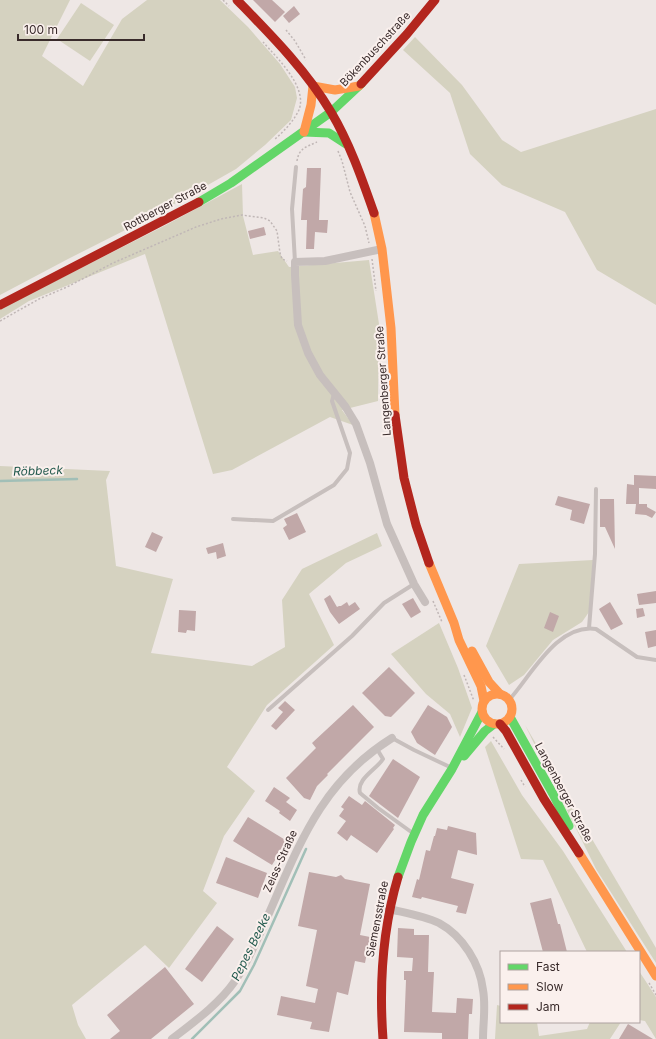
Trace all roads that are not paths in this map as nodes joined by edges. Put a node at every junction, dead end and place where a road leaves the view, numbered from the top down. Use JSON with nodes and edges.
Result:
{"nodes":[{"id":1,"x":237,"y":0,"type":"edge"},
{"id":2,"x":435,"y":0,"type":"edge"},
{"id":3,"x":313,"y":86,"type":"junction"},
{"id":4,"x":359,"y":86,"type":"junction"},
{"id":5,"x":331,"y":112,"type":"junction"},
{"id":6,"x":304,"y":132,"type":"junction"},
{"id":7,"x":347,"y":144,"type":"junction"},
{"id":8,"x":296,"y":167,"type":"road end"},
{"id":9,"x":382,"y":249,"type":"junction"},
{"id":10,"x":295,"y":262,"type":"junction"},
{"id":11,"x":0,"y":305,"type":"edge"},
{"id":12,"x":334,"y":393,"type":"junction"},
{"id":13,"x":596,"y":490,"type":"dead end"},
{"id":14,"x":233,"y":519,"type":"dead end"},
{"id":15,"x":414,"y":584,"type":"junction"},
{"id":16,"x":425,"y":602,"type":"dead end"},
{"id":17,"x":454,"y":623,"type":"junction"},
{"id":18,"x":589,"y":628,"type":"junction"},
{"id":19,"x":656,"y":660,"type":"edge"},
{"id":20,"x":500,"y":694,"type":"junction"},
{"id":21,"x":509,"y":700,"type":"junction"},
{"id":22,"x":481,"y":706,"type":"junction"},
{"id":23,"x":268,"y":710,"type":"dead end"},
{"id":24,"x":510,"y":717,"type":"junction"},
{"id":25,"x":497,"y":724,"type":"junction"},
{"id":26,"x":392,"y":738,"type":"joint"},
{"id":27,"x":376,"y":748,"type":"junction"},
{"id":28,"x":452,"y":768,"type":"junction"},
{"id":29,"x":414,"y":834,"type":"junction"},
{"id":30,"x":596,"y":878,"type":"junction"},
{"id":31,"x":389,"y":909,"type":"junction"},
{"id":32,"x":656,"y":976,"type":"edge"},
{"id":33,"x":172,"y":1039,"type":"edge"},
{"id":34,"x":383,"y":1039,"type":"edge"},
{"id":35,"x":483,"y":1039,"type":"edge"}],
"edges":[{"from":1,"to":3,"type":"main road","name":"Langenberger Straße"},
{"from":2,"to":4,"type":"main road","name":"Bökenbuschstraße"},
{"from":3,"to":4,"type":"main road"},
{"from":3,"to":5,"type":"main road","name":"Langenberger Straße"},
{"from":3,"to":6,"type":"main road"},
{"from":4,"to":5,"type":"main road","name":"Bökenbuschstraße"},
{"from":5,"to":6,"type":"main road","name":"Rottberger Straße"},
{"from":5,"to":7,"type":"main road","name":"Langenberger Straße"},
{"from":6,"to":7,"type":"main road"},
{"from":6,"to":11,"type":"main road","name":"Rottberger Straße"},
{"from":7,"to":9,"type":"main road","name":"Langenberger Straße"},
{"from":8,"to":10,"type":"lane"},
{"from":9,"to":10,"type":"street"},
{"from":9,"to":17,"type":"main road","name":"Langenberger Straße"},
{"from":10,"to":12,"type":"street"},
{"from":12,"to":14,"type":"lane"},
{"from":12,"to":15,"type":"street"},
{"from":13,"to":18,"type":"lane"},
{"from":15,"to":16,"type":"street"},
{"from":15,"to":23,"type":"lane"},
{"from":17,"to":20,"type":"main road","name":"Langenberger Straße"},
{"from":17,"to":22,"type":"main road","name":"Langenberger Straße"},
{"from":18,"to":19,"type":"lane"},
{"from":18,"to":21,"type":"lane"},
{"from":20,"to":21,"type":"main road"},
{"from":20,"to":22,"type":"main road"},
{"from":21,"to":24,"type":"main road"},
{"from":22,"to":25,"type":"main road"},
{"from":22,"to":28,"type":"main road","name":"Siemensstraße"},
{"from":24,"to":25,"type":"main road"},
{"from":24,"to":30,"type":"main road","name":"Langenberger Straße"},
{"from":25,"to":28,"type":"main road","name":"Siemensstraße"},
{"from":25,"to":30,"type":"main road","name":"Langenberger Straße"},
{"from":26,"to":27,"type":"street","name":"Zeiss-Straße"},
{"from":26,"to":28,"type":"lane"},
{"from":27,"to":29,"type":"lane"},
{"from":27,"to":33,"type":"street","name":"Zeiss-Straße"},
{"from":28,"to":29,"type":"main road","name":"Siemensstraße"},
{"from":29,"to":31,"type":"main road","name":"Siemensstraße"},
{"from":30,"to":32,"type":"main road","name":"Langenberger Straße"},
{"from":31,"to":34,"type":"main road","name":"Siemensstraße"},
{"from":31,"to":35,"type":"street"}]}
